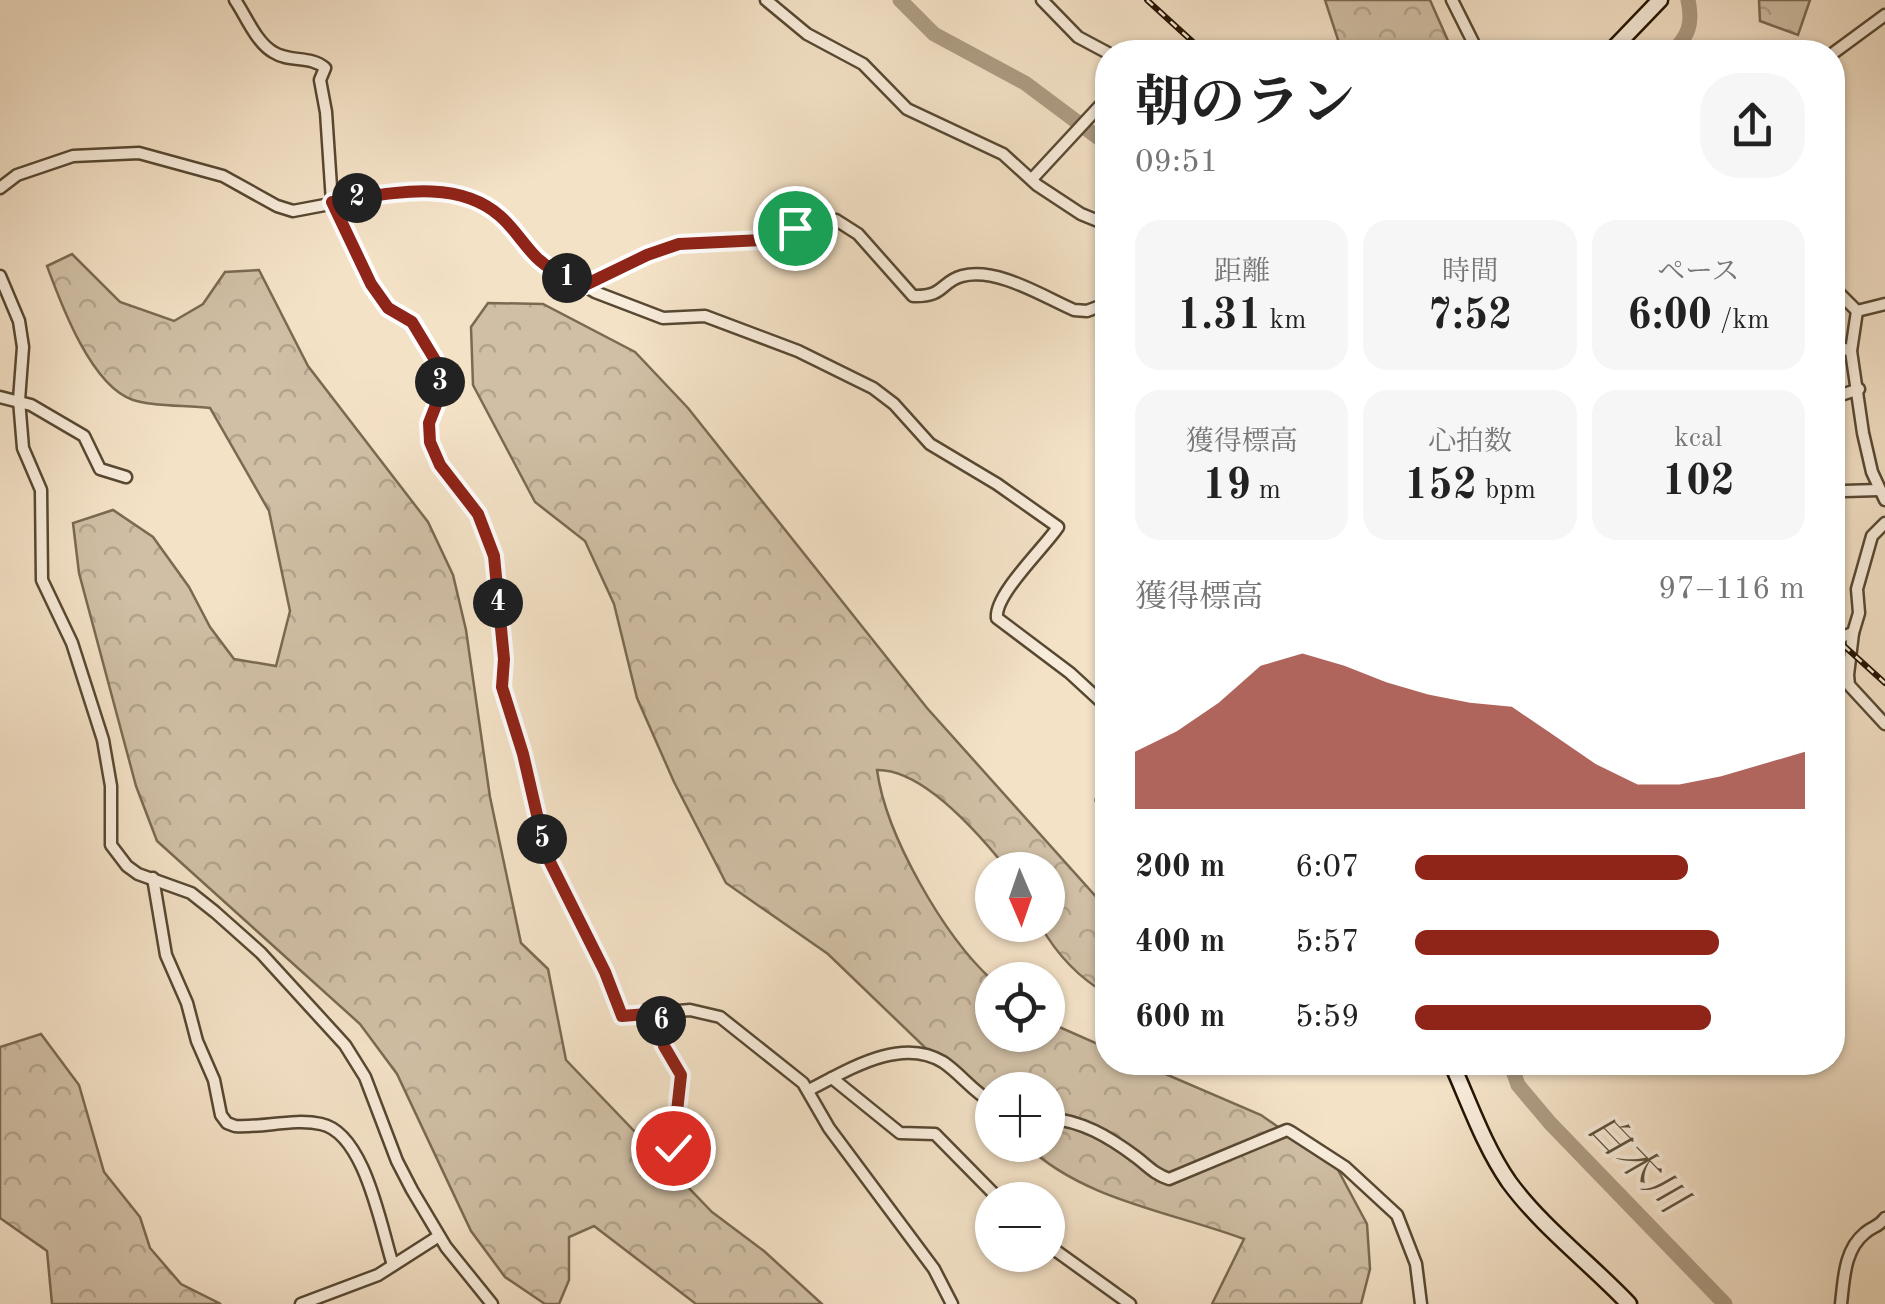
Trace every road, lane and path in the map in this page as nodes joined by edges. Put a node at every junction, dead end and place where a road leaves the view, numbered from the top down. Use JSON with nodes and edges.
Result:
{"nodes":[{"id":1,"x":235,"y":0,"type":"edge"},
{"id":2,"x":766,"y":0,"type":"edge"},
{"id":3,"x":1042,"y":0,"type":"edge"},
{"id":4,"x":1452,"y":0,"type":"edge"},
{"id":5,"x":1660,"y":0,"type":"edge"},
{"id":6,"x":1885,"y":15,"type":"edge"},
{"id":7,"x":1472,"y":40,"type":"edge"},
{"id":8,"x":1622,"y":40,"type":"edge"},
{"id":9,"x":1845,"y":44,"type":"edge"},
{"id":10,"x":1095,"y":46,"type":"edge"},
{"id":11,"x":1095,"y":111,"type":"edge"},
{"id":12,"x":1032,"y":180,"type":"junction"},
{"id":13,"x":0,"y":188,"type":"edge"},
{"id":14,"x":332,"y":202,"type":"junction"},
{"id":15,"x":1095,"y":219,"type":"edge"},
{"id":16,"x":0,"y":276,"type":"edge"},
{"id":17,"x":583,"y":286,"type":"junction"},
{"id":18,"x":1845,"y":298,"type":"edge"},
{"id":19,"x":1885,"y":304,"type":"edge"},
{"id":20,"x":1095,"y":308,"type":"edge"},
{"id":21,"x":1858,"y":311,"type":"junction"},
{"id":22,"x":1845,"y":349,"type":"edge"},
{"id":23,"x":1851,"y":350,"type":"junction"},
{"id":24,"x":1859,"y":390,"type":"junction"},
{"id":25,"x":1845,"y":394,"type":"edge"},
{"id":26,"x":0,"y":397,"type":"edge"},
{"id":27,"x":19,"y":400,"type":"junction"},
{"id":28,"x":126,"y":477,"type":"dead end"},
{"id":29,"x":1845,"y":490,"type":"edge"},
{"id":30,"x":1882,"y":495,"type":"edge"},
{"id":31,"x":1885,"y":523,"type":"edge"},
{"id":32,"x":1853,"y":633,"type":"junction"},
{"id":33,"x":1845,"y":636,"type":"edge"},
{"id":34,"x":1095,"y":696,"type":"edge"},
{"id":35,"x":1885,"y":724,"type":"edge"},
{"id":36,"x":153,"y":878,"type":"junction"},
{"id":37,"x":660,"y":1013,"type":"junction"},
{"id":38,"x":1457,"y":1075,"type":"edge"},
{"id":39,"x":832,"y":1078,"type":"junction"},
{"id":40,"x":975,"y":1088,"type":"edge"},
{"id":41,"x":809,"y":1090,"type":"junction"},
{"id":42,"x":1065,"y":1119,"type":"edge"},
{"id":43,"x":676,"y":1154,"type":"dead end"},
{"id":44,"x":982,"y":1182,"type":"edge"},
{"id":45,"x":1885,"y":1218,"type":"edge"},
{"id":46,"x":440,"y":1236,"type":"junction"},
{"id":47,"x":1065,"y":1257,"type":"edge"},
{"id":48,"x":393,"y":1265,"type":"junction"},
{"id":49,"x":316,"y":1302,"type":"edge"},
{"id":50,"x":300,"y":1304,"type":"edge"},
{"id":51,"x":492,"y":1304,"type":"edge"},
{"id":52,"x":952,"y":1304,"type":"edge"},
{"id":53,"x":1130,"y":1304,"type":"edge"},
{"id":54,"x":1421,"y":1304,"type":"edge"},
{"id":55,"x":1630,"y":1304,"type":"edge"},
{"id":56,"x":1841,"y":1304,"type":"edge"}],
"edges":[{"from":1,"to":14,"type":"street"},
{"from":2,"to":12,"type":"street"},
{"from":3,"to":10,"type":"street"},
{"from":4,"to":7,"type":"street"},
{"from":5,"to":8,"type":"main road"},
{"from":6,"to":9,"type":"street"},
{"from":11,"to":12,"type":"street"},
{"from":12,"to":15,"type":"street"},
{"from":13,"to":14,"type":"street"},
{"from":14,"to":17,"type":"street"},
{"from":14,"to":37,"type":"street"},
{"from":16,"to":27,"type":"street"},
{"from":17,"to":20,"type":"street"},
{"from":17,"to":34,"type":"street"},
{"from":18,"to":21,"type":"street"},
{"from":19,"to":21,"type":"street"},
{"from":21,"to":23,"type":"street"},
{"from":22,"to":23,"type":"street"},
{"from":23,"to":24,"type":"street"},
{"from":24,"to":25,"type":"street"},
{"from":24,"to":30,"type":"street"},
{"from":26,"to":27,"type":"street"},
{"from":27,"to":28,"type":"street"},
{"from":27,"to":36,"type":"street"},
{"from":29,"to":30,"type":"street"},
{"from":31,"to":32,"type":"street"},
{"from":32,"to":33,"type":"street"},
{"from":32,"to":35,"type":"street"},
{"from":36,"to":46,"type":"street"},
{"from":36,"to":48,"type":"street"},
{"from":37,"to":41,"type":"street"},
{"from":37,"to":43,"type":"street"},
{"from":38,"to":55,"type":"main road"},
{"from":39,"to":40,"type":"street"},
{"from":39,"to":41,"type":"street"},
{"from":39,"to":44,"type":"street"},
{"from":41,"to":52,"type":"street"},
{"from":42,"to":54,"type":"street"},
{"from":45,"to":56,"type":"street"},
{"from":46,"to":48,"type":"street"},
{"from":46,"to":51,"type":"street"},
{"from":47,"to":53,"type":"street"},
{"from":48,"to":49,"type":"street"},
{"from":49,"to":50,"type":"street"}]}
